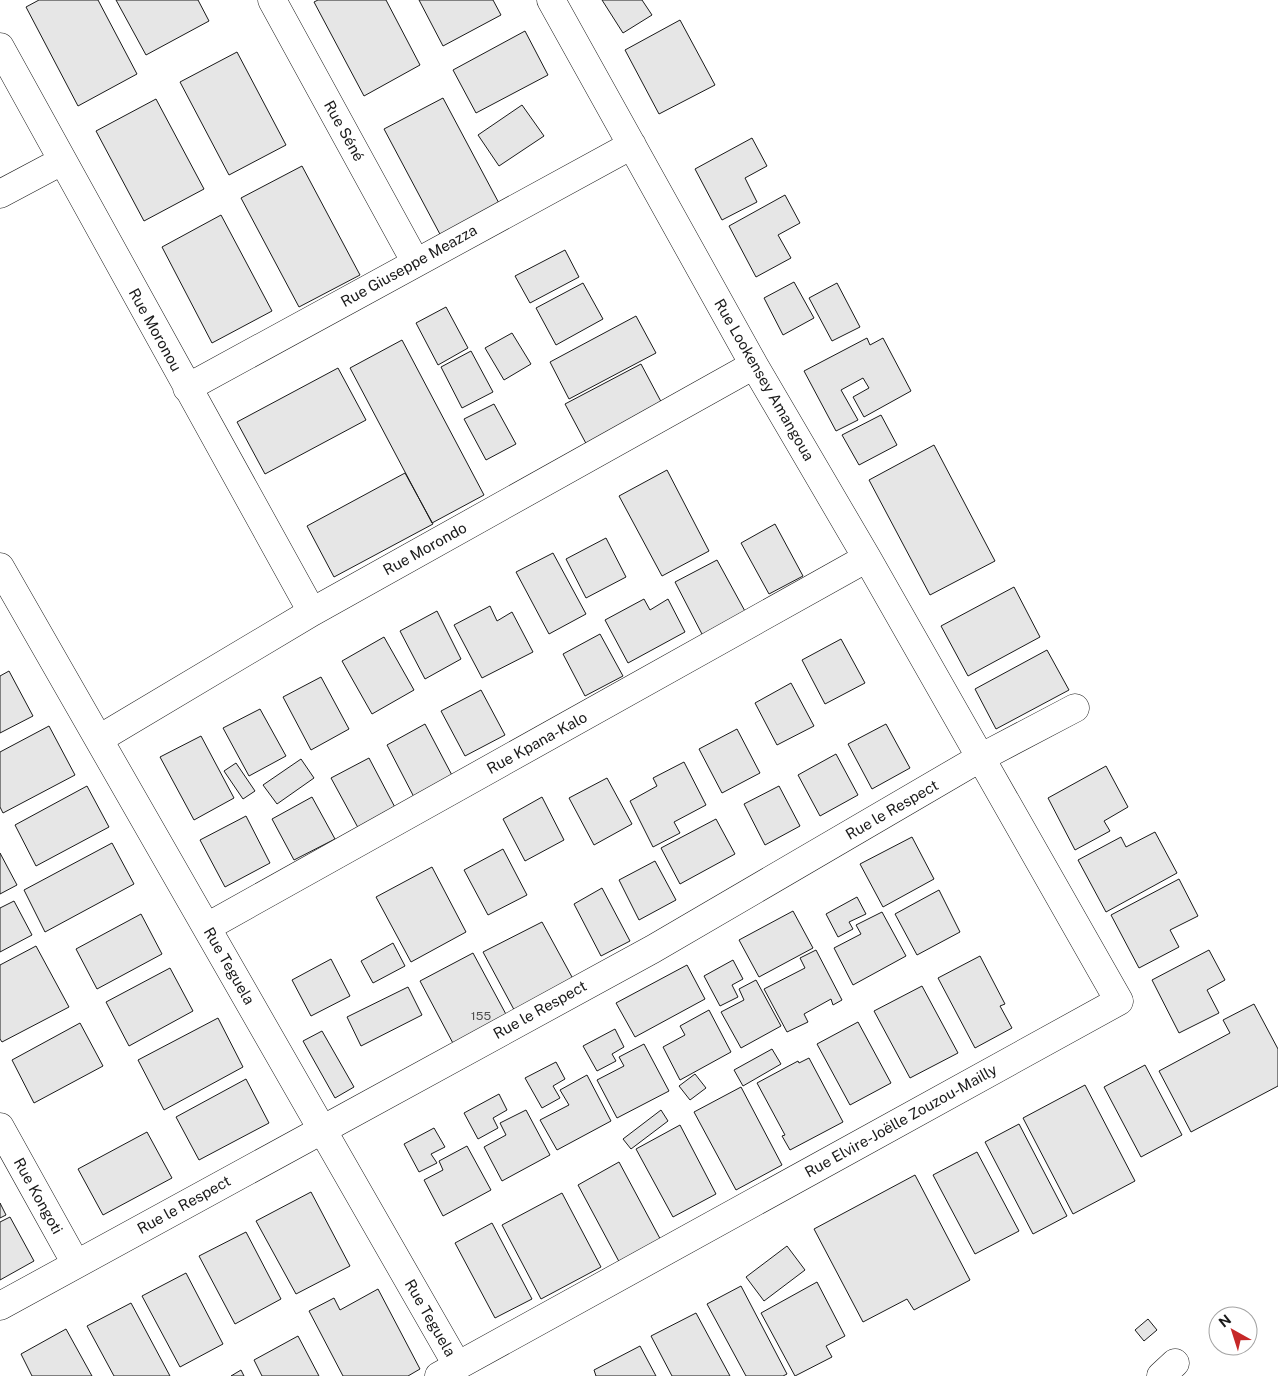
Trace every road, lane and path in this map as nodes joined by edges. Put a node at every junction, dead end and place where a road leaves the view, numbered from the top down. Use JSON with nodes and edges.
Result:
{"nodes":[{"id":1,"x":272,"y":0,"type":"edge"},
{"id":2,"x":551,"y":0,"type":"edge"},
{"id":3,"x":0,"y":48,"type":"edge"},
{"id":4,"x":632,"y":144,"type":"junction"},
{"id":5,"x":62,"y":161,"type":"junction"},
{"id":6,"x":0,"y":194,"type":"edge"},
{"id":7,"x":416,"y":262,"type":"junction"},
{"id":8,"x":754,"y":365,"type":"junction"},
{"id":9,"x":187,"y":388,"type":"junction"},
{"id":10,"x":867,"y":558,"type":"junction"},
{"id":11,"x":0,"y":567,"type":"edge"},
{"id":12,"x":312,"y":612,"type":"junction"},
{"id":13,"x":1075,"y":708,"type":"dead end"},
{"id":14,"x":98,"y":739,"type":"junction"},
{"id":15,"x":980,"y":758,"type":"junction"},
{"id":16,"x":207,"y":928,"type":"junction"},
{"id":17,"x":0,"y":1128,"type":"edge"},
{"id":18,"x":322,"y":1129,"type":"junction"},
{"id":19,"x":76,"y":1264,"type":"junction"},
{"id":20,"x":0,"y":1306,"type":"edge"},
{"id":21,"x":448,"y":1371,"type":"edge"}],
"edges":[{"from":1,"to":7,"type":"street","name":"Rue Séné"},
{"from":2,"to":4,"type":"street","name":"Rue Lookensey Amangoua"},
{"from":3,"to":5,"type":"street","name":"Rue Moronou"},
{"from":4,"to":7,"type":"street","name":"Rue Giuseppe Meazza"},
{"from":4,"to":8,"type":"street","name":"Rue Lookensey Amangoua"},
{"from":5,"to":6,"type":"street"},
{"from":5,"to":9,"type":"street","name":"Rue Moronou"},
{"from":7,"to":9,"type":"street","name":"Rue Giuseppe Meazza"},
{"from":8,"to":10,"type":"street","name":"Rue Lookensey Amangoua"},
{"from":8,"to":12,"type":"street","name":"Rue Morondo"},
{"from":9,"to":12,"type":"street","name":"Rue Moronou"},
{"from":10,"to":15,"type":"street","name":"Rue Lookensey Amangoua"},
{"from":10,"to":16,"type":"street","name":"Rue Kpana-Kalo"},
{"from":11,"to":14,"type":"street","name":"Rue Teguela"},
{"from":12,"to":14,"type":"street","name":"Rue Morondo"},
{"from":13,"to":15,"type":"street","name":"Rue le Respect"},
{"from":14,"to":16,"type":"street","name":"Rue Teguela"},
{"from":15,"to":18,"type":"street","name":"Rue le Respect"},
{"from":15,"to":21,"type":"street","name":"Rue Elvire-Joëlle Zouzou-Mailly"},
{"from":16,"to":18,"type":"street","name":"Rue Teguela"},
{"from":17,"to":19,"type":"street","name":"Rue Kongoti"},
{"from":18,"to":19,"type":"street","name":"Rue le Respect"},
{"from":18,"to":21,"type":"street","name":"Rue Teguela"},
{"from":19,"to":20,"type":"street","name":"Rue le Respect"}]}
